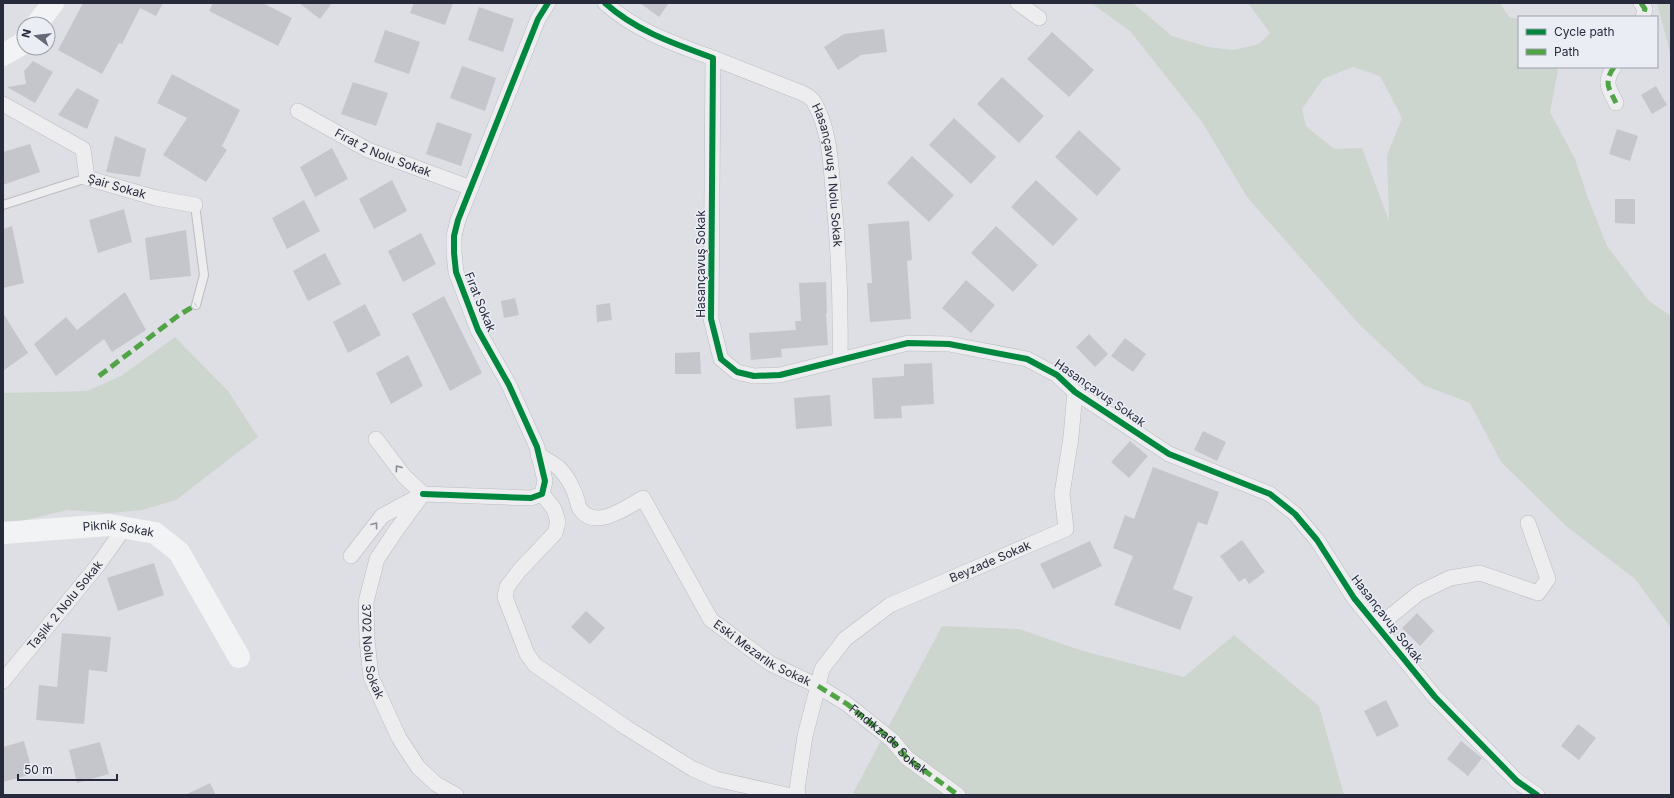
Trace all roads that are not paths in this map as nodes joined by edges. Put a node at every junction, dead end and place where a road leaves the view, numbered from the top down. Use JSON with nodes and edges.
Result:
{"nodes":[{"id":1,"x":53,"y":3,"type":"edge"},
{"id":2,"x":548,"y":3,"type":"edge"},
{"id":3,"x":605,"y":3,"type":"edge"},
{"id":4,"x":1018,"y":3,"type":"edge"},
{"id":5,"x":1641,"y":3,"type":"edge"},
{"id":6,"x":43,"y":16,"type":"edge"},
{"id":7,"x":1643,"y":16,"type":"edge"},
{"id":8,"x":1039,"y":18,"type":"dead end"},
{"id":9,"x":16,"y":48,"type":"edge"},
{"id":10,"x":3,"y":56,"type":"edge"},
{"id":11,"x":713,"y":58,"type":"junction"},
{"id":12,"x":1613,"y":68,"type":"edge"},
{"id":13,"x":1616,"y":103,"type":"dead end"},
{"id":14,"x":3,"y":104,"type":"edge"},
{"id":15,"x":298,"y":111,"type":"dead end"},
{"id":16,"x":87,"y":178,"type":"junction"},
{"id":17,"x":471,"y":188,"type":"junction"},
{"id":18,"x":3,"y":205,"type":"edge"},
{"id":19,"x":195,"y":205,"type":"joint"},
{"id":20,"x":196,"y":305,"type":"dead end"},
{"id":21,"x":840,"y":360,"type":"junction"},
{"id":22,"x":1075,"y":392,"type":"junction"},
{"id":23,"x":376,"y":439,"type":"dead end"},
{"id":24,"x":538,"y":455,"type":"junction"},
{"id":25,"x":423,"y":494,"type":"junction"},
{"id":26,"x":542,"y":494,"type":"junction"},
{"id":27,"x":1528,"y":523,"type":"dead end"},
{"id":28,"x":124,"y":527,"type":"junction"},
{"id":29,"x":3,"y":533,"type":"edge"},
{"id":30,"x":352,"y":556,"type":"dead end"},
{"id":31,"x":1378,"y":627,"type":"junction"},
{"id":32,"x":239,"y":657,"type":"dead end"},
{"id":33,"x":3,"y":681,"type":"edge"},
{"id":34,"x":818,"y":686,"type":"junction"},
{"id":35,"x":456,"y":795,"type":"edge"},
{"id":36,"x":787,"y":795,"type":"edge"},
{"id":37,"x":798,"y":795,"type":"edge"},
{"id":38,"x":958,"y":795,"type":"edge"},
{"id":39,"x":1537,"y":795,"type":"edge"}],
"edges":[{"from":1,"to":6,"type":"street"},
{"from":2,"to":17,"type":"street","name":"Fırat Sokak"},
{"from":3,"to":11,"type":"street"},
{"from":4,"to":8,"type":"street"},
{"from":5,"to":7,"type":"street"},
{"from":9,"to":10,"type":"street"},
{"from":11,"to":21,"type":"street","name":"Hasançavuş 1 Nolu Sokak"},
{"from":11,"to":21,"type":"street","name":"Hasançavuş Sokak"},
{"from":12,"to":13,"type":"street"},
{"from":14,"to":16,"type":"street","name":"Şair Sokak"},
{"from":15,"to":17,"type":"street","name":"Fırat 2 Nolu Sokak"},
{"from":16,"to":18,"type":"lane"},
{"from":16,"to":19,"type":"street","name":"Şair Sokak"},
{"from":17,"to":24,"type":"street","name":"Fırat Sokak"},
{"from":19,"to":20,"type":"lane"},
{"from":21,"to":22,"type":"street","name":"Hasançavuş Sokak"},
{"from":22,"to":31,"type":"street","name":"Hasançavuş Sokak"},
{"from":22,"to":34,"type":"street","name":"Beyzade Sokak"},
{"from":25,"to":23,"type":"street","one_way":true},
{"from":24,"to":26,"type":"street","name":"Fırat Sokak"},
{"from":24,"to":34,"type":"street","name":"Eski Mezarlık Sokak"},
{"from":25,"to":26,"type":"street"},
{"from":30,"to":25,"type":"street","one_way":true},
{"from":25,"to":35,"type":"street","name":"3702 Nolu Sokak"},
{"from":26,"to":36,"type":"street"},
{"from":27,"to":31,"type":"street"},
{"from":28,"to":29,"type":"street","name":"Piknik Sokak"},
{"from":28,"to":32,"type":"street","name":"Piknik Sokak"},
{"from":28,"to":33,"type":"street","name":"Taşlık 2 Nolu Sokak"},
{"from":31,"to":39,"type":"street","name":"Hasançavuş Sokak"},
{"from":34,"to":37,"type":"street","name":"Eski Mezarlık Sokak"},
{"from":34,"to":38,"type":"street","name":"Fındıkzade Sokak"}]}
